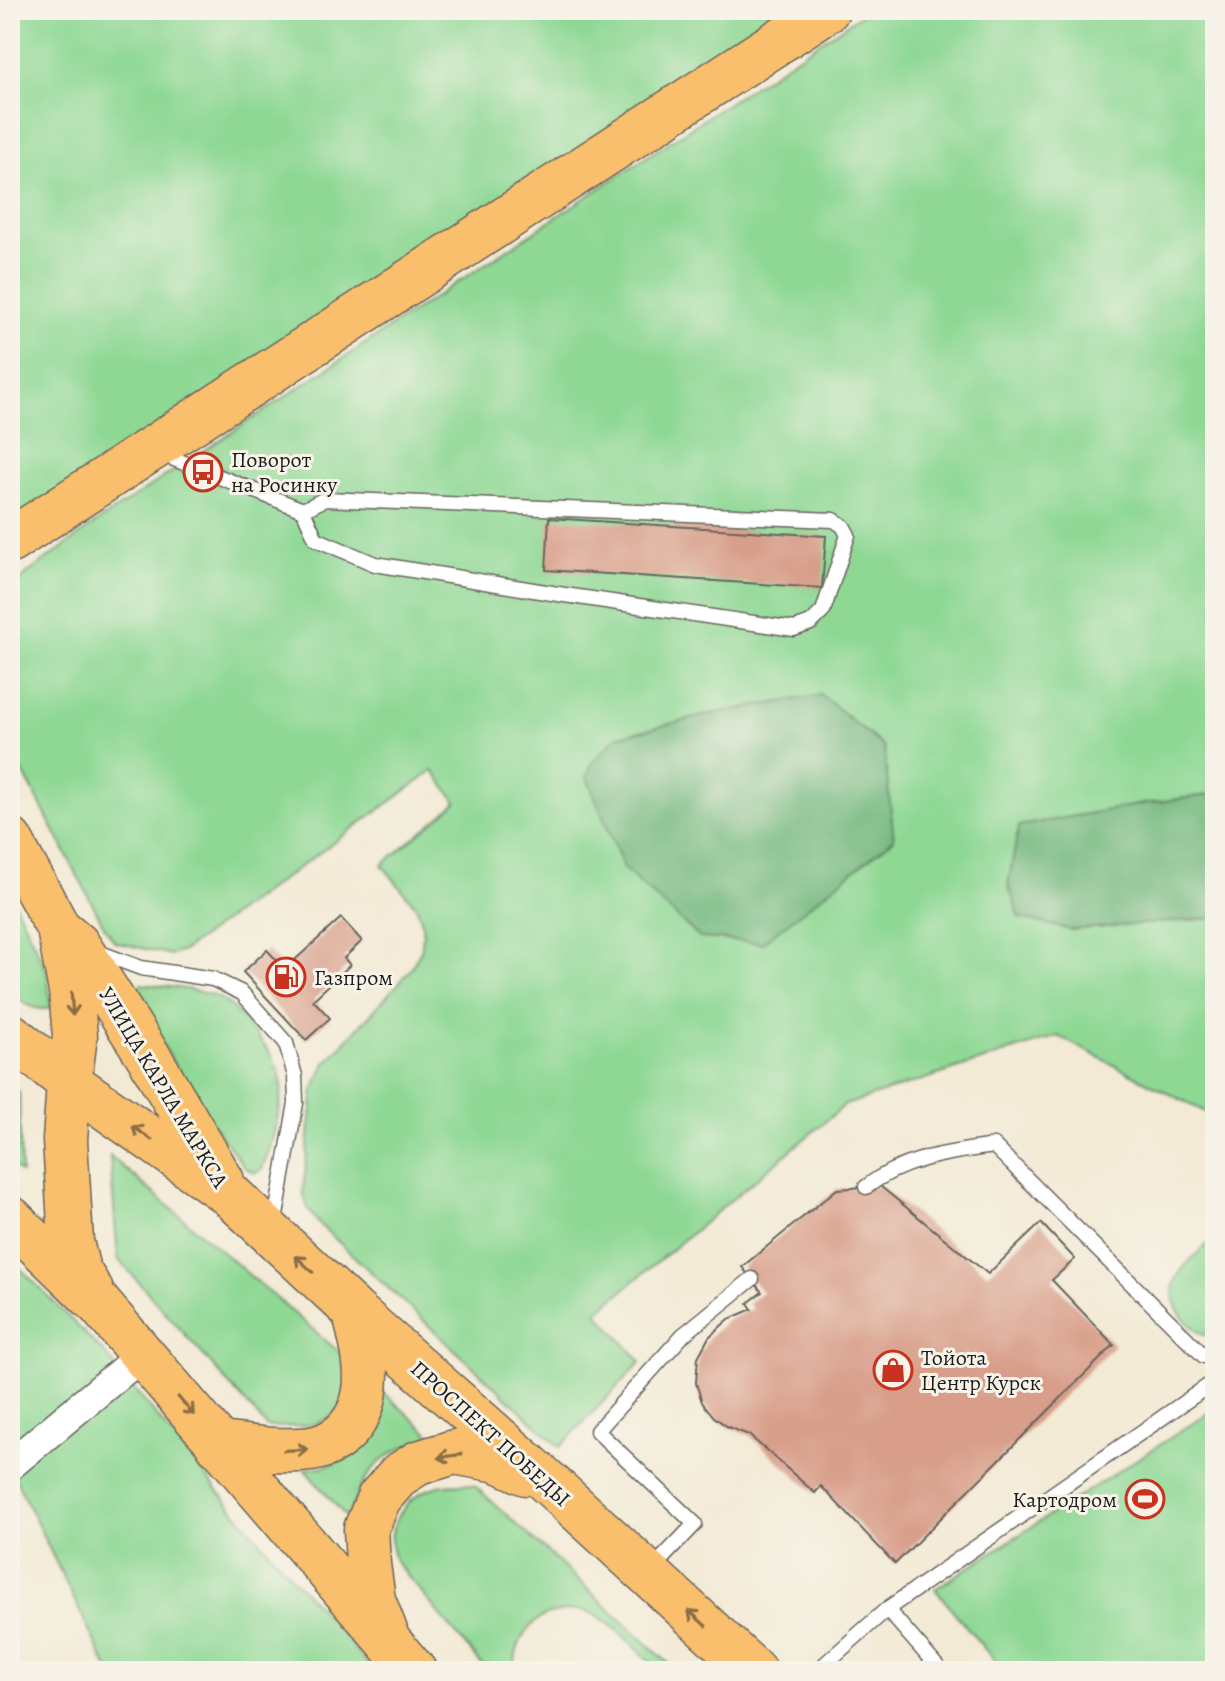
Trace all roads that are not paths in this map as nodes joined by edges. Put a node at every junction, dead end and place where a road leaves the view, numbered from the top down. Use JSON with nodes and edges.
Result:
{"nodes":[{"id":1,"x":827,"y":10,"type":"edge"},
{"id":2,"x":151,"y":450,"type":"junction"},
{"id":3,"x":303,"y":510,"type":"junction"},
{"id":4,"x":10,"y":541,"type":"edge"},
{"id":5,"x":10,"y":840,"type":"edge"},
{"id":6,"x":68,"y":936,"type":"junction"},
{"id":7,"x":10,"y":1035,"type":"edge"},
{"id":8,"x":69,"y":1082,"type":"junction"},
{"id":9,"x":866,"y":1187,"type":"dead end"},
{"id":10,"x":229,"y":1194,"type":"junction"},
{"id":11,"x":10,"y":1218,"type":"edge"},
{"id":12,"x":273,"y":1235,"type":"junction"},
{"id":13,"x":752,"y":1279,"type":"dead end"},
{"id":14,"x":99,"y":1304,"type":"junction"},
{"id":15,"x":354,"y":1311,"type":"junction"},
{"id":16,"x":142,"y":1355,"type":"junction"},
{"id":17,"x":1204,"y":1356,"type":"dead end"},
{"id":18,"x":1215,"y":1381,"type":"edge"},
{"id":19,"x":218,"y":1444,"type":"junction"},
{"id":20,"x":10,"y":1465,"type":"edge"},
{"id":21,"x":550,"y":1484,"type":"junction"},
{"id":22,"x":648,"y":1573,"type":"junction"},
{"id":23,"x":887,"y":1609,"type":"junction"},
{"id":24,"x":402,"y":1658,"type":"edge"},
{"id":25,"x":754,"y":1671,"type":"edge"},
{"id":26,"x":817,"y":1671,"type":"edge"},
{"id":27,"x":941,"y":1671,"type":"edge"}],
"edges":[{"from":1,"to":2,"type":"main road"},
{"from":2,"to":3,"type":"lane"},
{"from":2,"to":4,"type":"main road"},
{"from":3,"to":3,"type":"lane"},
{"from":5,"to":6,"type":"main road","name":"УЛИЦА КАРЛА МАРКСА"},
{"from":6,"to":8,"type":"main road","one_way":true},
{"from":6,"to":10,"type":"main road","name":"УЛИЦА КАРЛА МАРКСА"},
{"from":6,"to":12,"type":"lane"},
{"from":7,"to":8,"type":"main road","name":"УЛИЦА КАРЛА МАРКСА"},
{"from":10,"to":8,"type":"main road","name":"УЛИЦА КАРЛА МАРКСА","one_way":true},
{"from":8,"to":14,"type":"main road"},
{"from":9,"to":17,"type":"lane"},
{"from":10,"to":12,"type":"main road","name":"ПРОСПЕКТ ПОБЕДЫ"},
{"from":11,"to":14,"type":"main road"},
{"from":15,"to":12,"type":"main road","name":"ПРОСПЕКТ ПОБЕДЫ","one_way":true},
{"from":13,"to":22,"type":"lane"},
{"from":14,"to":16,"type":"main road"},
{"from":19,"to":15,"type":"main road","one_way":true},
{"from":15,"to":21,"type":"main road","name":"ПРОСПЕКТ ПОБЕДЫ"},
{"from":16,"to":19,"type":"main road","one_way":true},
{"from":16,"to":20,"type":"street"},
{"from":18,"to":23,"type":"lane"},
{"from":19,"to":24,"type":"main road"},
{"from":21,"to":22,"type":"main road","name":"ПРОСПЕКТ ПОБЕДЫ"},
{"from":21,"to":24,"type":"main road","one_way":true},
{"from":25,"to":22,"type":"main road","name":"ПРОСПЕКТ ПОБЕДЫ","one_way":true},
{"from":23,"to":26,"type":"lane"},
{"from":23,"to":27,"type":"lane"}]}
